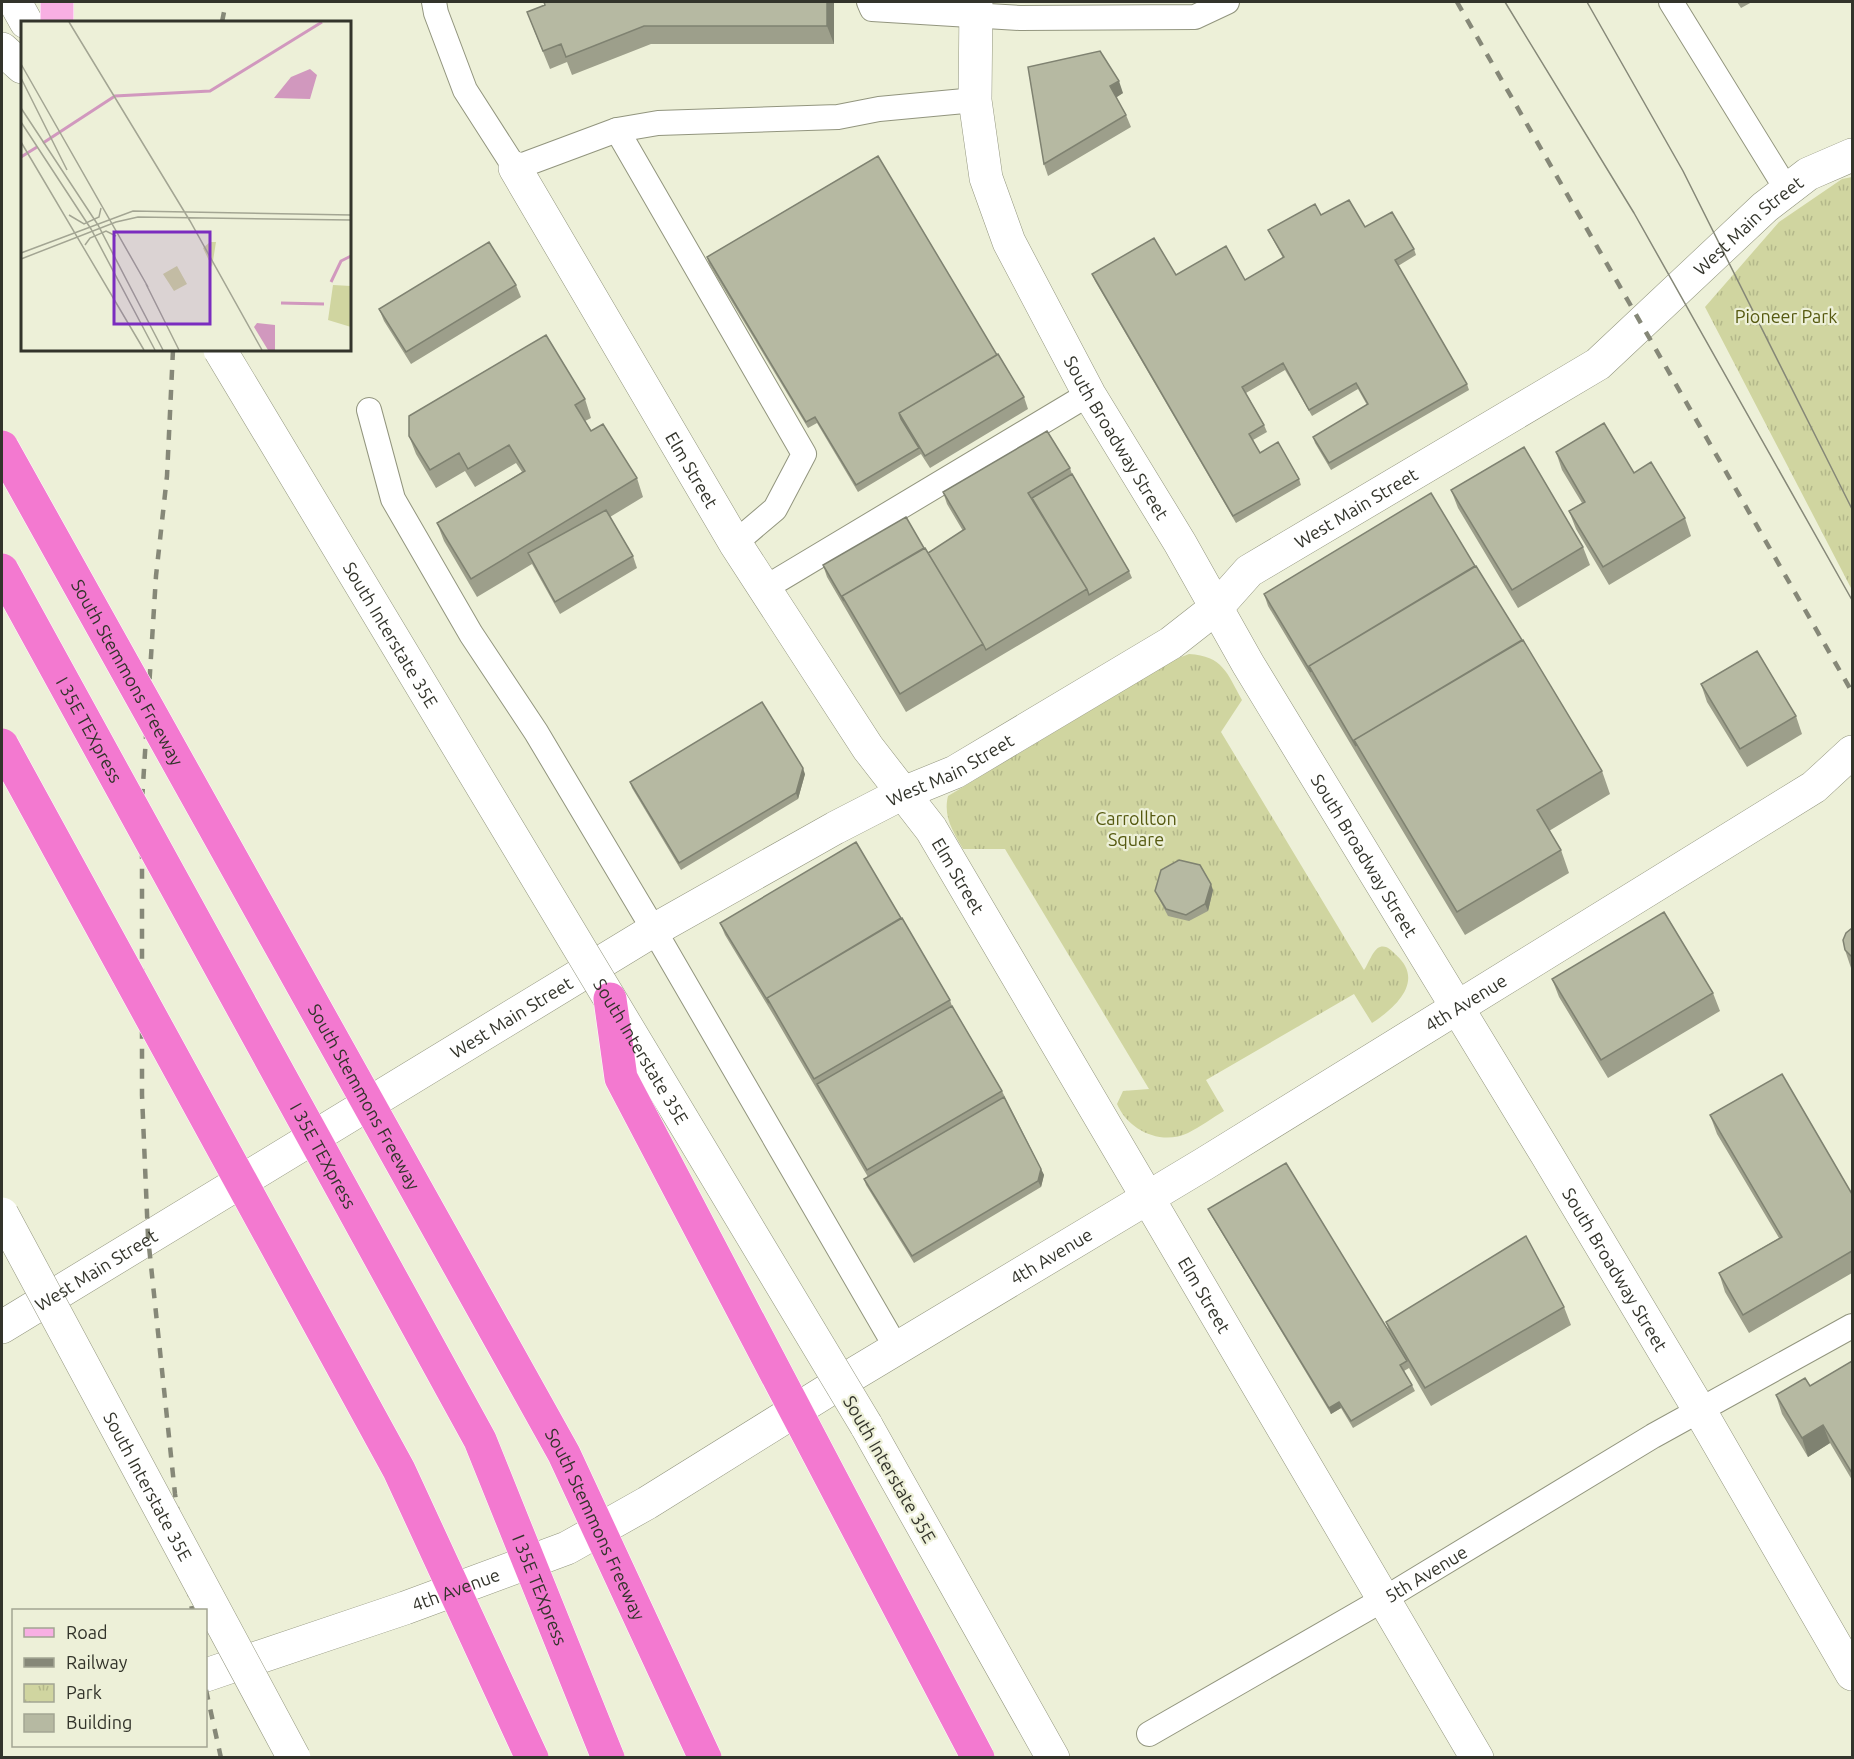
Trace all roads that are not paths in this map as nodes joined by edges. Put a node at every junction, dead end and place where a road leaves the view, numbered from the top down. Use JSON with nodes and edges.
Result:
{"nodes":[{"id":1,"x":15,"y":2,"type":"edge"},
{"id":2,"x":57,"y":2,"type":"edge"},
{"id":3,"x":435,"y":2,"type":"edge"},
{"id":4,"x":869,"y":2,"type":"edge"},
{"id":5,"x":1227,"y":2,"type":"edge"},
{"id":6,"x":1671,"y":2,"type":"edge"},
{"id":7,"x":976,"y":9,"type":"edge"},
{"id":8,"x":25,"y":21,"type":"edge"},
{"id":9,"x":57,"y":21,"type":"edge"},
{"id":10,"x":2,"y":49,"type":"edge"},
{"id":11,"x":21,"y":66,"type":"edge"},
{"id":12,"x":975,"y":100,"type":"junction"},
{"id":13,"x":617,"y":130,"type":"junction"},
{"id":14,"x":1852,"y":155,"type":"edge"},
{"id":15,"x":515,"y":168,"type":"junction"},
{"id":16,"x":1787,"y":190,"type":"junction"},
{"id":17,"x":221,"y":351,"type":"edge"},
{"id":18,"x":1089,"y":394,"type":"junction"},
{"id":19,"x":369,"y":410,"type":"dead end"},
{"id":20,"x":2,"y":447,"type":"edge"},
{"id":21,"x":735,"y":543,"type":"junction"},
{"id":22,"x":2,"y":570,"type":"edge"},
{"id":23,"x":765,"y":588,"type":"junction"},
{"id":24,"x":1217,"y":607,"type":"junction"},
{"id":25,"x":2,"y":745,"type":"edge"},
{"id":26,"x":1852,"y":752,"type":"edge"},
{"id":27,"x":901,"y":794,"type":"junction"},
{"id":28,"x":654,"y":930,"type":"junction"},
{"id":29,"x":610,"y":999,"type":"junction"},
{"id":30,"x":1456,"y":1009,"type":"junction"},
{"id":31,"x":1149,"y":1197,"type":"junction"},
{"id":32,"x":2,"y":1214,"type":"edge"},
{"id":33,"x":1852,"y":1326,"type":"edge"},
{"id":34,"x":2,"y":1327,"type":"edge"},
{"id":35,"x":897,"y":1349,"type":"junction"},
{"id":36,"x":1700,"y":1411,"type":"junction"},
{"id":37,"x":1384,"y":1599,"type":"junction"},
{"id":38,"x":1844,"y":1639,"type":"edge"},
{"id":39,"x":1852,"y":1674,"type":"edge"},
{"id":40,"x":207,"y":1675,"type":"edge"},
{"id":41,"x":1149,"y":1734,"type":"dead end"},
{"id":42,"x":294,"y":1758,"type":"edge"},
{"id":43,"x":532,"y":1758,"type":"edge"},
{"id":44,"x":608,"y":1758,"type":"edge"},
{"id":45,"x":705,"y":1758,"type":"edge"},
{"id":46,"x":978,"y":1758,"type":"edge"},
{"id":47,"x":1053,"y":1758,"type":"edge"},
{"id":48,"x":1477,"y":1758,"type":"edge"}],
"edges":[{"from":1,"to":8,"type":"street"},
{"from":2,"to":9,"type":"main road"},
{"from":3,"to":15,"type":"lane","name":"Elm Street"},
{"from":4,"to":7,"type":"lane"},
{"from":5,"to":7,"type":"lane"},
{"from":6,"to":16,"type":"lane"},
{"from":7,"to":12,"type":"street","name":"South Broadway Street"},
{"from":10,"to":11,"type":"street"},
{"from":12,"to":13,"type":"lane"},
{"from":12,"to":18,"type":"street","name":"South Broadway Street"},
{"from":13,"to":15,"type":"lane"},
{"from":13,"to":21,"type":"lane"},
{"from":14,"to":16,"type":"street","name":"West Main Street"},
{"from":15,"to":21,"type":"street","name":"Elm Street"},
{"from":16,"to":24,"type":"street","name":"West Main Street"},
{"from":17,"to":29,"type":"street","name":"South Interstate 35E","bridge":true},
{"from":18,"to":23,"type":"lane"},
{"from":18,"to":24,"type":"street","name":"South Broadway Street"},
{"from":19,"to":28,"type":"lane"},
{"from":20,"to":45,"type":"highway","name":"South Stemmons Freeway","bridge":true},
{"from":21,"to":23,"type":"street","name":"Elm Street"},
{"from":22,"to":44,"type":"highway","name":"I 35E TEXpress","bridge":true},
{"from":23,"to":27,"type":"street","name":"Elm Street"},
{"from":24,"to":27,"type":"street","name":"West Main Street"},
{"from":24,"to":30,"type":"street","name":"South Broadway Street"},
{"from":25,"to":43,"type":"highway","bridge":true},
{"from":26,"to":30,"type":"street","name":"4th Avenue"},
{"from":27,"to":28,"type":"street","name":"West Main Street"},
{"from":27,"to":31,"type":"street","name":"Elm Street"},
{"from":28,"to":34,"type":"street","name":"West Main Street"},
{"from":28,"to":35,"type":"lane"},
{"from":29,"to":46,"type":"highway","bridge":true},
{"from":29,"to":47,"type":"street","name":"South Interstate 35E","bridge":true},
{"from":30,"to":31,"type":"street","name":"4th Avenue"},
{"from":30,"to":36,"type":"street","name":"South Broadway Street"},
{"from":31,"to":35,"type":"street","name":"4th Avenue"},
{"from":31,"to":37,"type":"street","name":"Elm Street"},
{"from":32,"to":42,"type":"street","name":"South Interstate 35E","bridge":true},
{"from":33,"to":36,"type":"lane","name":"5th Avenue"},
{"from":35,"to":40,"type":"street","name":"4th Avenue"},
{"from":36,"to":37,"type":"lane","name":"5th Avenue"},
{"from":36,"to":38,"type":"street","name":"South Broadway Street"},
{"from":37,"to":41,"type":"lane","name":"5th Avenue"},
{"from":37,"to":48,"type":"street","name":"Elm Street"},
{"from":38,"to":39,"type":"street","name":"South Broadway Street"}]}
